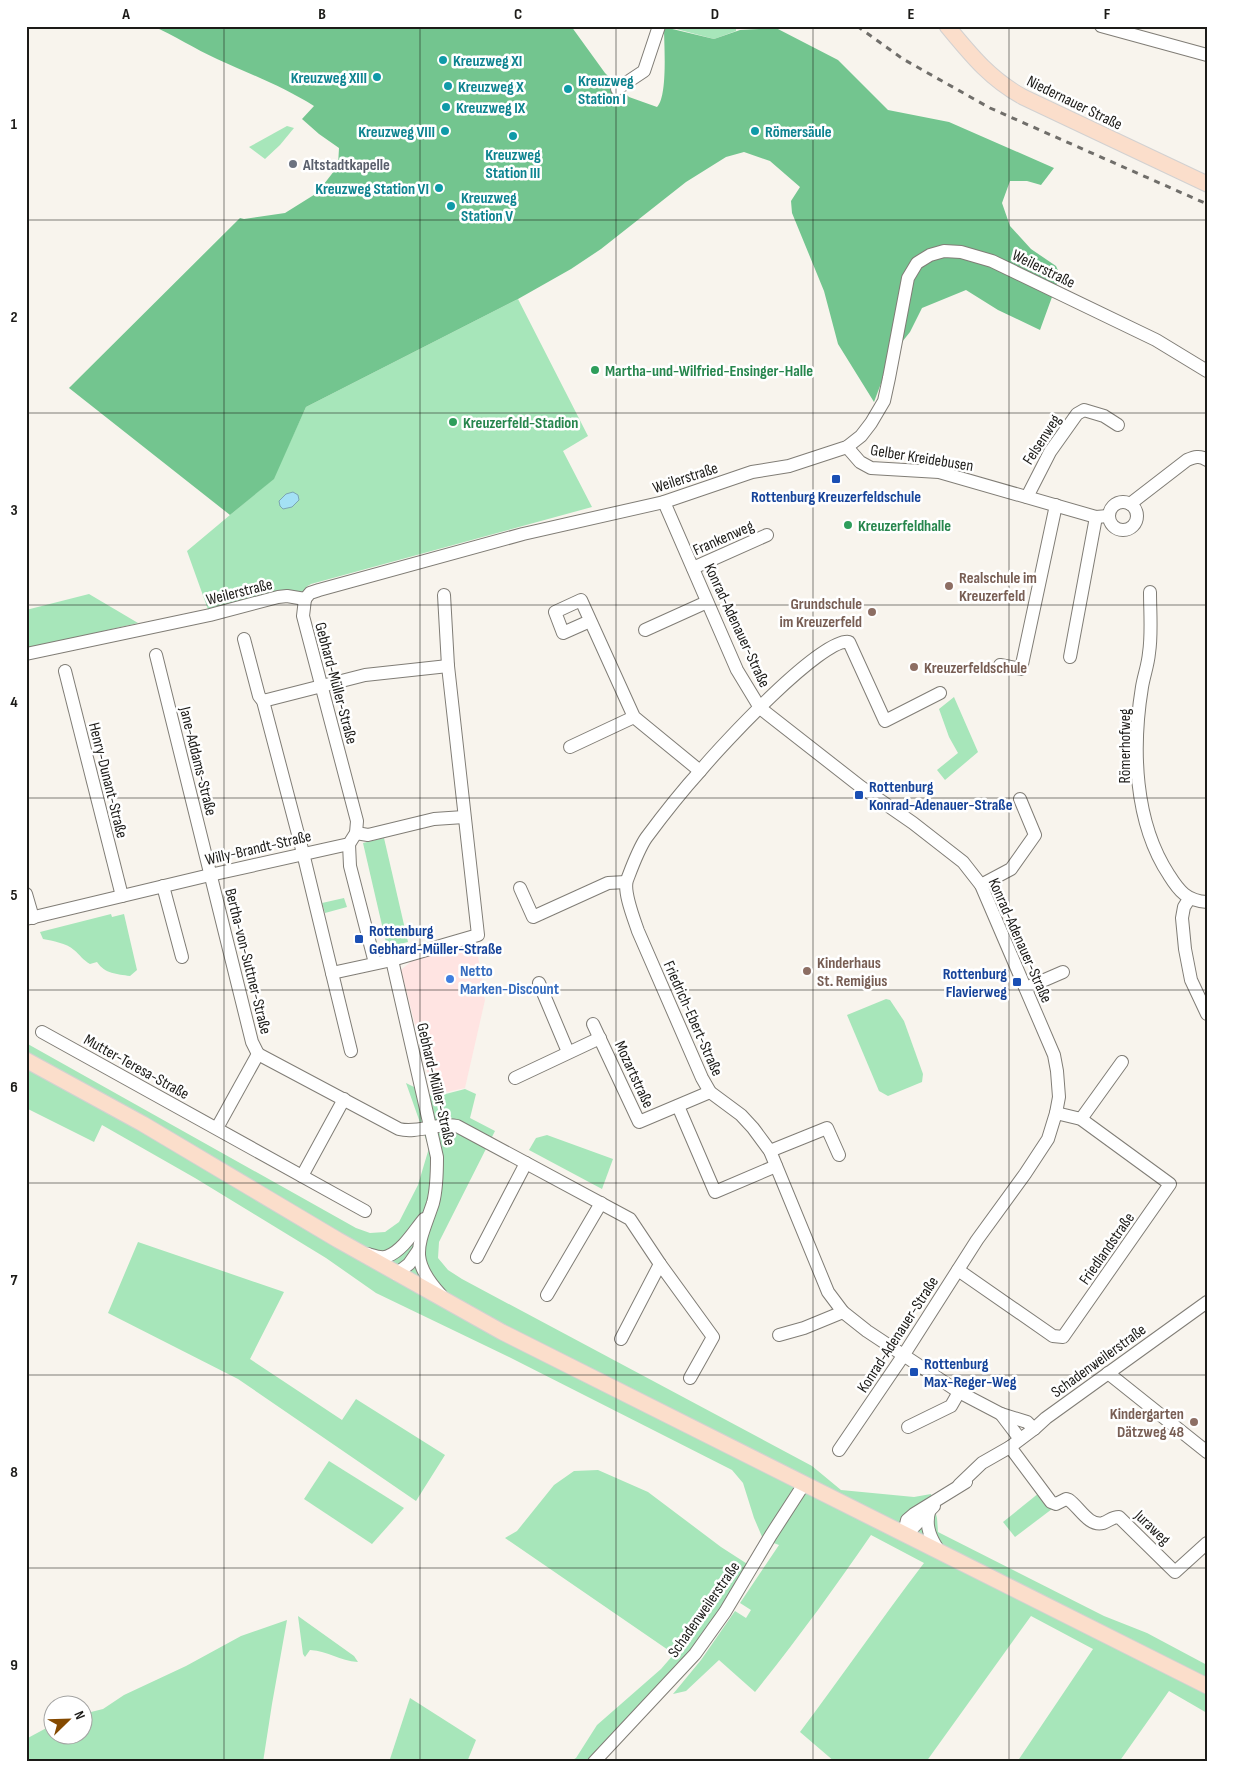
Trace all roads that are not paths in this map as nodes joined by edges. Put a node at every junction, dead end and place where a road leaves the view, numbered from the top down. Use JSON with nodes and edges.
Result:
{"nodes":[{"id":1,"x":659,"y":26,"type":"edge"},
{"id":2,"x":947,"y":26,"type":"edge"},
{"id":3,"x":1102,"y":26,"type":"edge"},
{"id":4,"x":1207,"y":55,"type":"edge"},
{"id":5,"x":617,"y":89,"type":"dead end"},
{"id":6,"x":1207,"y":184,"type":"edge"},
{"id":7,"x":1207,"y":371,"type":"edge"},
{"id":8,"x":1118,"y":425,"type":"dead end"},
{"id":9,"x":847,"y":447,"type":"junction"},
{"id":10,"x":1207,"y":460,"type":"edge"},
{"id":11,"x":1027,"y":497,"type":"junction"},
{"id":12,"x":664,"y":502,"type":"junction"},
{"id":13,"x":1130,"y":504,"type":"junction"},
{"id":14,"x":1056,"y":505,"type":"junction"},
{"id":15,"x":1102,"y":516,"type":"junction"},
{"id":16,"x":767,"y":535,"type":"dead end"},
{"id":17,"x":693,"y":568,"type":"junction"},
{"id":18,"x":1150,"y":592,"type":"dead end"},
{"id":19,"x":444,"y":595,"type":"dead end"},
{"id":20,"x":306,"y":599,"type":"junction"},
{"id":21,"x":707,"y":602,"type":"junction"},
{"id":22,"x":590,"y":621,"type":"dead end"},
{"id":23,"x":645,"y":630,"type":"dead end"},
{"id":24,"x":244,"y":639,"type":"dead end"},
{"id":25,"x":26,"y":654,"type":"edge"},
{"id":26,"x":156,"y":655,"type":"dead end"},
{"id":27,"x":1070,"y":657,"type":"dead end"},
{"id":28,"x":1000,"y":664,"type":"dead end"},
{"id":29,"x":448,"y":666,"type":"junction"},
{"id":30,"x":65,"y":671,"type":"dead end"},
{"id":31,"x":321,"y":686,"type":"junction"},
{"id":32,"x":940,"y":694,"type":"dead end"},
{"id":33,"x":263,"y":701,"type":"junction"},
{"id":34,"x":760,"y":708,"type":"junction"},
{"id":35,"x":634,"y":717,"type":"junction"},
{"id":36,"x":570,"y":747,"type":"dead end"},
{"id":37,"x":700,"y":770,"type":"junction"},
{"id":38,"x":1020,"y":798,"type":"dead end"},
{"id":39,"x":464,"y":817,"type":"junction"},
{"id":40,"x":352,"y":838,"type":"junction"},
{"id":41,"x":303,"y":853,"type":"junction"},
{"id":42,"x":210,"y":874,"type":"junction"},
{"id":43,"x":626,"y":882,"type":"junction"},
{"id":44,"x":981,"y":885,"type":"junction"},
{"id":45,"x":164,"y":886,"type":"junction"},
{"id":46,"x":520,"y":888,"type":"dead end"},
{"id":47,"x":26,"y":894,"type":"edge"},
{"id":48,"x":122,"y":896,"type":"junction"},
{"id":49,"x":1189,"y":898,"type":"junction"},
{"id":50,"x":1207,"y":902,"type":"edge"},
{"id":51,"x":30,"y":919,"type":"edge"},
{"id":52,"x":182,"y":957,"type":"dead end"},
{"id":53,"x":392,"y":960,"type":"junction"},
{"id":54,"x":375,"y":962,"type":"junction"},
{"id":55,"x":332,"y":972,"type":"junction"},
{"id":56,"x":1063,"y":972,"type":"dead end"},
{"id":57,"x":540,"y":983,"type":"dead end"},
{"id":58,"x":1026,"y":988,"type":"junction"},
{"id":59,"x":1207,"y":1014,"type":"edge"},
{"id":60,"x":593,"y":1024,"type":"dead end"},
{"id":61,"x":42,"y":1032,"type":"dead end"},
{"id":62,"x":600,"y":1038,"type":"junction"},
{"id":63,"x":351,"y":1051,"type":"dead end"},
{"id":64,"x":568,"y":1052,"type":"junction"},
{"id":65,"x":258,"y":1054,"type":"junction"},
{"id":66,"x":26,"y":1060,"type":"edge"},
{"id":67,"x":1122,"y":1062,"type":"dead end"},
{"id":68,"x":515,"y":1078,"type":"dead end"},
{"id":69,"x":710,"y":1092,"type":"junction"},
{"id":70,"x":344,"y":1099,"type":"junction"},
{"id":71,"x":678,"y":1106,"type":"junction"},
{"id":72,"x":1056,"y":1113,"type":"junction"},
{"id":73,"x":1081,"y":1119,"type":"junction"},
{"id":74,"x":430,"y":1127,"type":"junction"},
{"id":75,"x":217,"y":1128,"type":"junction"},
{"id":76,"x":770,"y":1151,"type":"junction"},
{"id":77,"x":839,"y":1155,"type":"dead end"},
{"id":78,"x":526,"y":1163,"type":"junction"},
{"id":79,"x":776,"y":1166,"type":"junction"},
{"id":80,"x":302,"y":1176,"type":"junction"},
{"id":81,"x":601,"y":1203,"type":"junction"},
{"id":82,"x":366,"y":1211,"type":"dead end"},
{"id":83,"x":427,"y":1215,"type":"junction"},
{"id":84,"x":406,"y":1241,"type":"junction"},
{"id":85,"x":353,"y":1249,"type":"junction"},
{"id":86,"x":418,"y":1251,"type":"junction"},
{"id":87,"x":477,"y":1257,"type":"dead end"},
{"id":88,"x":660,"y":1264,"type":"junction"},
{"id":89,"x":958,"y":1270,"type":"junction"},
{"id":90,"x":396,"y":1274,"type":"junction"},
{"id":91,"x":547,"y":1295,"type":"dead end"},
{"id":92,"x":1207,"y":1302,"type":"edge"},
{"id":93,"x":452,"y":1305,"type":"junction"},
{"id":94,"x":843,"y":1312,"type":"junction"},
{"id":95,"x":779,"y":1335,"type":"dead end"},
{"id":96,"x":621,"y":1339,"type":"dead end"},
{"id":97,"x":903,"y":1356,"type":"junction"},
{"id":98,"x":1108,"y":1373,"type":"junction"},
{"id":99,"x":690,"y":1378,"type":"dead end"},
{"id":100,"x":958,"y":1392,"type":"junction"},
{"id":101,"x":1001,"y":1414,"type":"junction"},
{"id":102,"x":908,"y":1427,"type":"dead end"},
{"id":103,"x":1034,"y":1429,"type":"junction"},
{"id":104,"x":1015,"y":1443,"type":"junction"},
{"id":105,"x":839,"y":1450,"type":"dead end"},
{"id":106,"x":1207,"y":1452,"type":"edge"},
{"id":107,"x":804,"y":1484,"type":"junction"},
{"id":108,"x":923,"y":1512,"type":"junction"},
{"id":109,"x":880,"y":1521,"type":"junction"},
{"id":110,"x":905,"y":1534,"type":"junction"},
{"id":111,"x":1207,"y":1543,"type":"edge"},
{"id":112,"x":939,"y":1551,"type":"junction"},
{"id":113,"x":1207,"y":1686,"type":"edge"},
{"id":114,"x":594,"y":1762,"type":"edge"}],
"edges":[{"from":1,"to":5,"type":"street"},
{"from":2,"to":6,"type":"main road","name":"Niedernauer Straße"},
{"from":3,"to":4,"type":"street"},
{"from":7,"to":9,"type":"street","name":"Weilerstraße"},
{"from":8,"to":11,"type":"street","name":"Felsenweg"},
{"from":9,"to":11,"type":"street","name":"Gelber Kreidebusen"},
{"from":9,"to":12,"type":"street","name":"Weilerstraße"},
{"from":10,"to":13,"type":"street"},
{"from":11,"to":14,"type":"street","name":"Gelber Kreidebusen"},
{"from":12,"to":17,"type":"street","name":"Konrad-Adenauer-Straße"},
{"from":12,"to":20,"type":"street","name":"Weilerstraße"},
{"from":13,"to":15,"type":"street"},
{"from":13,"to":15,"type":"street","name":"Gelber Kreidebusen"},
{"from":14,"to":15,"type":"street","name":"Gelber Kreidebusen"},
{"from":14,"to":28,"type":"street"},
{"from":15,"to":27,"type":"street"},
{"from":16,"to":17,"type":"street","name":"Frankenweg"},
{"from":17,"to":21,"type":"street","name":"Konrad-Adenauer-Straße"},
{"from":18,"to":49,"type":"street","name":"Römerhofweg"},
{"from":19,"to":29,"type":"street"},
{"from":20,"to":25,"type":"street","name":"Weilerstraße"},
{"from":20,"to":31,"type":"street","name":"Gebhard-Müller-Straße"},
{"from":21,"to":23,"type":"street"},
{"from":21,"to":34,"type":"street","name":"Konrad-Adenauer-Straße"},
{"from":22,"to":35,"type":"street"},
{"from":24,"to":33,"type":"street"},
{"from":26,"to":42,"type":"street","name":"Jane-Addams-Straße"},
{"from":29,"to":31,"type":"street"},
{"from":29,"to":39,"type":"street"},
{"from":30,"to":48,"type":"street","name":"Henry-Dunant-Straße"},
{"from":31,"to":33,"type":"street"},
{"from":31,"to":40,"type":"street","name":"Gebhard-Müller-Straße"},
{"from":32,"to":34,"type":"street"},
{"from":33,"to":41,"type":"street"},
{"from":34,"to":37,"type":"street"},
{"from":34,"to":44,"type":"street","name":"Konrad-Adenauer-Straße"},
{"from":35,"to":36,"type":"street"},
{"from":35,"to":37,"type":"street"},
{"from":37,"to":43,"type":"street"},
{"from":38,"to":44,"type":"street"},
{"from":39,"to":40,"type":"street","name":"Willy-Brandt-Straße"},
{"from":39,"to":53,"type":"street"},
{"from":40,"to":41,"type":"street","name":"Willy-Brandt-Straße"},
{"from":40,"to":54,"type":"street","name":"Gebhard-Müller-Straße"},
{"from":41,"to":42,"type":"street","name":"Willy-Brandt-Straße"},
{"from":41,"to":55,"type":"street"},
{"from":42,"to":45,"type":"street","name":"Willy-Brandt-Straße"},
{"from":42,"to":65,"type":"street","name":"Bertha-von-Suttner-Straße"},
{"from":43,"to":46,"type":"street"},
{"from":43,"to":69,"type":"street","name":"Friedrich-Ebert-Straße"},
{"from":44,"to":58,"type":"street","name":"Konrad-Adenauer-Straße"},
{"from":45,"to":48,"type":"street","name":"Willy-Brandt-Straße"},
{"from":45,"to":52,"type":"street"},
{"from":47,"to":51,"type":"street"},
{"from":48,"to":51,"type":"street","name":"Willy-Brandt-Straße"},
{"from":49,"to":50,"type":"street"},
{"from":49,"to":59,"type":"street"},
{"from":53,"to":54,"type":"street"},
{"from":53,"to":74,"type":"street","name":"Gebhard-Müller-Straße"},
{"from":54,"to":55,"type":"street"},
{"from":55,"to":63,"type":"street"},
{"from":56,"to":58,"type":"street"},
{"from":57,"to":64,"type":"street"},
{"from":58,"to":72,"type":"street","name":"Konrad-Adenauer-Straße"},
{"from":60,"to":62,"type":"street","name":"Mozartstraße"},
{"from":61,"to":75,"type":"street","name":"Mutter-Teresa-Straße"},
{"from":62,"to":64,"type":"street"},
{"from":62,"to":71,"type":"street","name":"Mozartstraße"},
{"from":64,"to":68,"type":"street"},
{"from":65,"to":70,"type":"street"},
{"from":65,"to":75,"type":"street"},
{"from":66,"to":85,"type":"main road"},
{"from":67,"to":73,"type":"street"},
{"from":69,"to":71,"type":"street","name":"Mozartstraße"},
{"from":69,"to":76,"type":"street","name":"Friedrich-Ebert-Straße"},
{"from":70,"to":74,"type":"street"},
{"from":70,"to":80,"type":"street"},
{"from":71,"to":79,"type":"street"},
{"from":72,"to":73,"type":"street","name":"Friedlandstraße"},
{"from":72,"to":89,"type":"street","name":"Konrad-Adenauer-Straße"},
{"from":73,"to":89,"type":"street","name":"Friedlandstraße"},
{"from":74,"to":78,"type":"street"},
{"from":74,"to":83,"type":"street","name":"Gebhard-Müller-Straße"},
{"from":75,"to":80,"type":"street","name":"Mutter-Teresa-Straße"},
{"from":76,"to":77,"type":"street"},
{"from":76,"to":79,"type":"street","name":"Friedrich-Ebert-Straße"},
{"from":78,"to":81,"type":"street"},
{"from":78,"to":87,"type":"street"},
{"from":79,"to":94,"type":"street","name":"Friedrich-Ebert-Straße"},
{"from":80,"to":82,"type":"street","name":"Mutter-Teresa-Straße"},
{"from":81,"to":88,"type":"street"},
{"from":81,"to":91,"type":"street"},
{"from":83,"to":84,"type":"street","name":"Gebhard-Müller-Straße"},
{"from":83,"to":86,"type":"street","name":"Gebhard-Müller-Straße"},
{"from":84,"to":85,"type":"street","name":"Gebhard-Müller-Straße"},
{"from":84,"to":90,"type":"street"},
{"from":85,"to":90,"type":"main road"},
{"from":86,"to":90,"type":"street","name":"Gebhard-Müller-Straße"},
{"from":86,"to":93,"type":"street","name":"Gebhard-Müller-Straße"},
{"from":88,"to":96,"type":"street"},
{"from":88,"to":99,"type":"street"},
{"from":89,"to":97,"type":"street","name":"Konrad-Adenauer-Straße"},
{"from":90,"to":93,"type":"main road"},
{"from":92,"to":98,"type":"street","name":"Schadenweilerstraße"},
{"from":93,"to":107,"type":"main road"},
{"from":94,"to":95,"type":"street"},
{"from":94,"to":97,"type":"street","name":"Friedrich-Ebert-Straße"},
{"from":97,"to":100,"type":"street","name":"Friedrich-Ebert-Straße"},
{"from":97,"to":105,"type":"street","name":"Konrad-Adenauer-Straße"},
{"from":98,"to":103,"type":"street","name":"Schadenweilerstraße"},
{"from":98,"to":106,"type":"street"},
{"from":100,"to":101,"type":"street","name":"Friedrich-Ebert-Straße"},
{"from":100,"to":102,"type":"street"},
{"from":101,"to":103,"type":"street","name":"Friedrich-Ebert-Straße"},
{"from":101,"to":104,"type":"street","name":"Friedrich-Ebert-Straße"},
{"from":103,"to":104,"type":"street","name":"Schadenweilerstraße"},
{"from":104,"to":108,"type":"street","name":"Schadenweilerstraße"},
{"from":104,"to":111,"type":"street","name":"Juraweg"},
{"from":107,"to":109,"type":"main road"},
{"from":107,"to":114,"type":"street","name":"Schadenweilerstraße"},
{"from":108,"to":109,"type":"street"},
{"from":108,"to":110,"type":"street","name":"Schadenweilerstraße"},
{"from":108,"to":112,"type":"street"},
{"from":109,"to":110,"type":"main road"},
{"from":110,"to":112,"type":"main road"},
{"from":112,"to":113,"type":"main road"}]}
